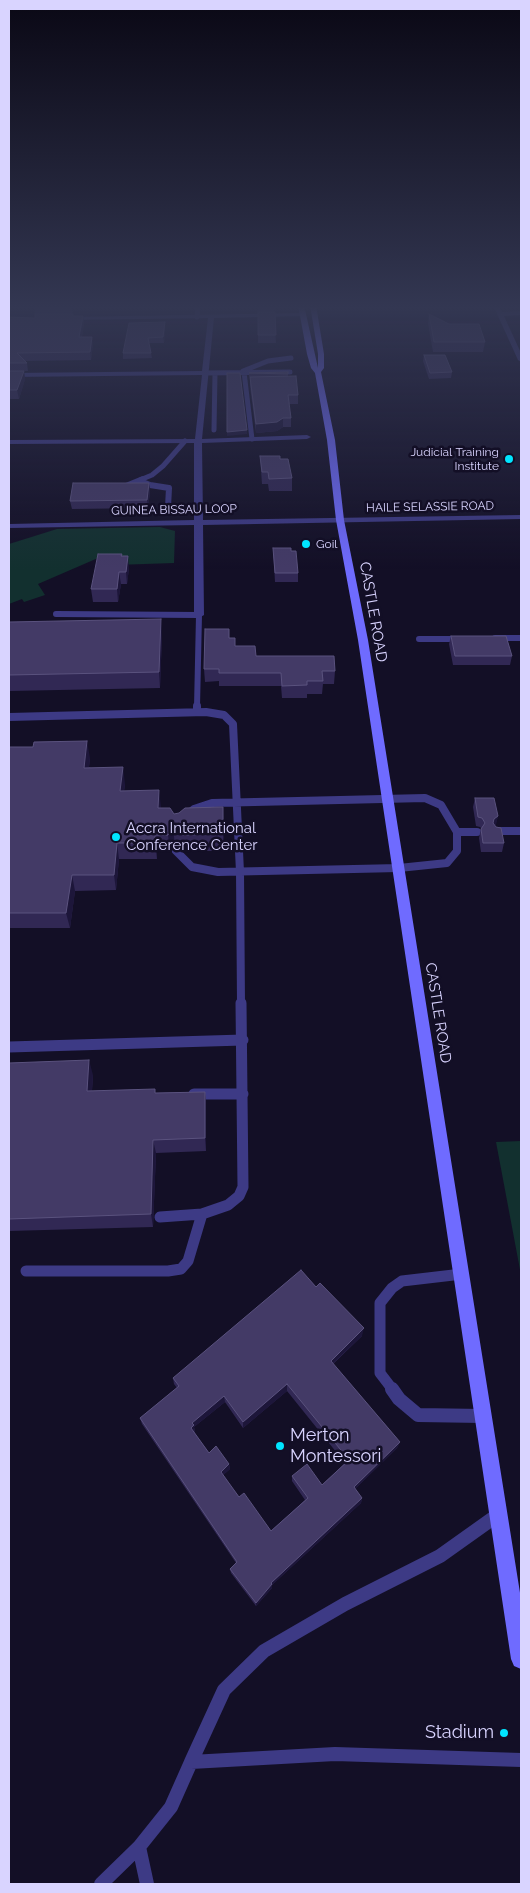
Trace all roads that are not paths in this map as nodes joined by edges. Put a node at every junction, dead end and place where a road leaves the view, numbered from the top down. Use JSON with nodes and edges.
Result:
{"nodes":[{"id":1,"x":202,"y":393,"type":"edge"},
{"id":2,"x":215,"y":393,"type":"edge"},
{"id":3,"x":246,"y":393,"type":"edge"},
{"id":4,"x":322,"y":393,"type":"edge"},
{"id":5,"x":214,"y":430,"type":"dead end"},
{"id":6,"x":308,"y":437,"type":"dead end"},
{"id":7,"x":252,"y":439,"type":"junction"},
{"id":8,"x":185,"y":441,"type":"junction"},
{"id":9,"x":198,"y":441,"type":"junction"},
{"id":10,"x":9,"y":442,"type":"edge"},
{"id":11,"x":171,"y":480,"type":"dead end"},
{"id":12,"x":140,"y":481,"type":"junction"},
{"id":13,"x":126,"y":486,"type":"edge"},
{"id":14,"x":169,"y":488,"type":"junction"},
{"id":15,"x":168,"y":507,"type":"dead end"},
{"id":16,"x":521,"y":517,"type":"edge"},
{"id":17,"x":340,"y":520,"type":"junction"},
{"id":18,"x":197,"y":522,"type":"junction"},
{"id":19,"x":9,"y":526,"type":"edge"},
{"id":20,"x":56,"y":614,"type":"dead end"},
{"id":21,"x":199,"y":615,"type":"junction"},
{"id":22,"x":466,"y":638,"type":"edge"},
{"id":23,"x":484,"y":638,"type":"edge"},
{"id":24,"x":521,"y":638,"type":"edge"},
{"id":25,"x":420,"y":639,"type":"dead end"},
{"id":26,"x":197,"y":712,"type":"junction"},
{"id":27,"x":9,"y":717,"type":"edge"},
{"id":28,"x":387,"y":798,"type":"junction"},
{"id":29,"x":238,"y":802,"type":"junction"},
{"id":30,"x":182,"y":819,"type":"edge"},
{"id":31,"x":521,"y":831,"type":"edge"},
{"id":32,"x":457,"y":832,"type":"junction"},
{"id":33,"x":478,"y":832,"type":"dead end"},
{"id":34,"x":497,"y":832,"type":"edge"},
{"id":35,"x":176,"y":851,"type":"dead end"},
{"id":36,"x":399,"y":868,"type":"junction"},
{"id":37,"x":240,"y":872,"type":"junction"},
{"id":38,"x":243,"y":1040,"type":"junction"},
{"id":39,"x":9,"y":1047,"type":"edge"},
{"id":40,"x":184,"y":1094,"type":"edge"},
{"id":41,"x":243,"y":1094,"type":"junction"},
{"id":42,"x":202,"y":1214,"type":"junction"},
{"id":43,"x":160,"y":1217,"type":"dead end"},
{"id":44,"x":26,"y":1271,"type":"dead end"},
{"id":45,"x":462,"y":1274,"type":"junction"},
{"id":46,"x":483,"y":1416,"type":"junction"},
{"id":47,"x":500,"y":1514,"type":"junction"},
{"id":48,"x":521,"y":1659,"type":"edge"},
{"id":49,"x":521,"y":1760,"type":"edge"},
{"id":50,"x":191,"y":1762,"type":"junction"},
{"id":51,"x":138,"y":1847,"type":"junction"},
{"id":52,"x":101,"y":1884,"type":"edge"},
{"id":53,"x":147,"y":1884,"type":"edge"}],
"edges":[{"from":1,"to":9,"type":"street"},
{"from":2,"to":5,"type":"lane"},
{"from":3,"to":7,"type":"lane"},
{"from":4,"to":17,"type":"main road","name":"CASTLE ROAD"},
{"from":6,"to":7,"type":"street"},
{"from":7,"to":9,"type":"street"},
{"from":8,"to":9,"type":"street"},
{"from":8,"to":10,"type":"street"},
{"from":8,"to":12,"type":"lane"},
{"from":9,"to":18,"type":"street"},
{"from":11,"to":14,"type":"lane"},
{"from":12,"to":13,"type":"lane"},
{"from":12,"to":14,"type":"lane"},
{"from":14,"to":15,"type":"lane"},
{"from":16,"to":17,"type":"street","name":"HAILE SELASSIE ROAD"},
{"from":17,"to":18,"type":"street","name":"GUINEA BISSAU LOOP"},
{"from":17,"to":28,"type":"main road","name":"CASTLE ROAD"},
{"from":18,"to":19,"type":"street","name":"GUINEA BISSAU LOOP"},
{"from":18,"to":21,"type":"street"},
{"from":20,"to":21,"type":"lane"},
{"from":21,"to":26,"type":"lane"},
{"from":22,"to":25,"type":"lane"},
{"from":23,"to":24,"type":"lane"},
{"from":26,"to":27,"type":"lane"},
{"from":26,"to":29,"type":"lane"},
{"from":28,"to":29,"type":"lane"},
{"from":28,"to":32,"type":"lane"},
{"from":28,"to":36,"type":"main road","name":"CASTLE ROAD"},
{"from":29,"to":30,"type":"lane"},
{"from":29,"to":37,"type":"lane"},
{"from":31,"to":34,"type":"lane"},
{"from":32,"to":33,"type":"lane"},
{"from":32,"to":36,"type":"lane"},
{"from":35,"to":37,"type":"lane"},
{"from":36,"to":37,"type":"lane"},
{"from":36,"to":45,"type":"main road","name":"CASTLE ROAD"},
{"from":37,"to":38,"type":"lane"},
{"from":38,"to":39,"type":"lane"},
{"from":38,"to":41,"type":"lane"},
{"from":40,"to":41,"type":"lane"},
{"from":41,"to":42,"type":"lane"},
{"from":42,"to":43,"type":"lane"},
{"from":42,"to":44,"type":"lane"},
{"from":45,"to":46,"type":"main road","name":"CASTLE ROAD"},
{"from":45,"to":46,"type":"lane"},
{"from":46,"to":47,"type":"main road","name":"CASTLE ROAD"},
{"from":47,"to":48,"type":"main road","name":"CASTLE ROAD"},
{"from":47,"to":50,"type":"lane"},
{"from":49,"to":50,"type":"lane"},
{"from":50,"to":51,"type":"lane"},
{"from":51,"to":52,"type":"lane"},
{"from":51,"to":53,"type":"lane"}]}
